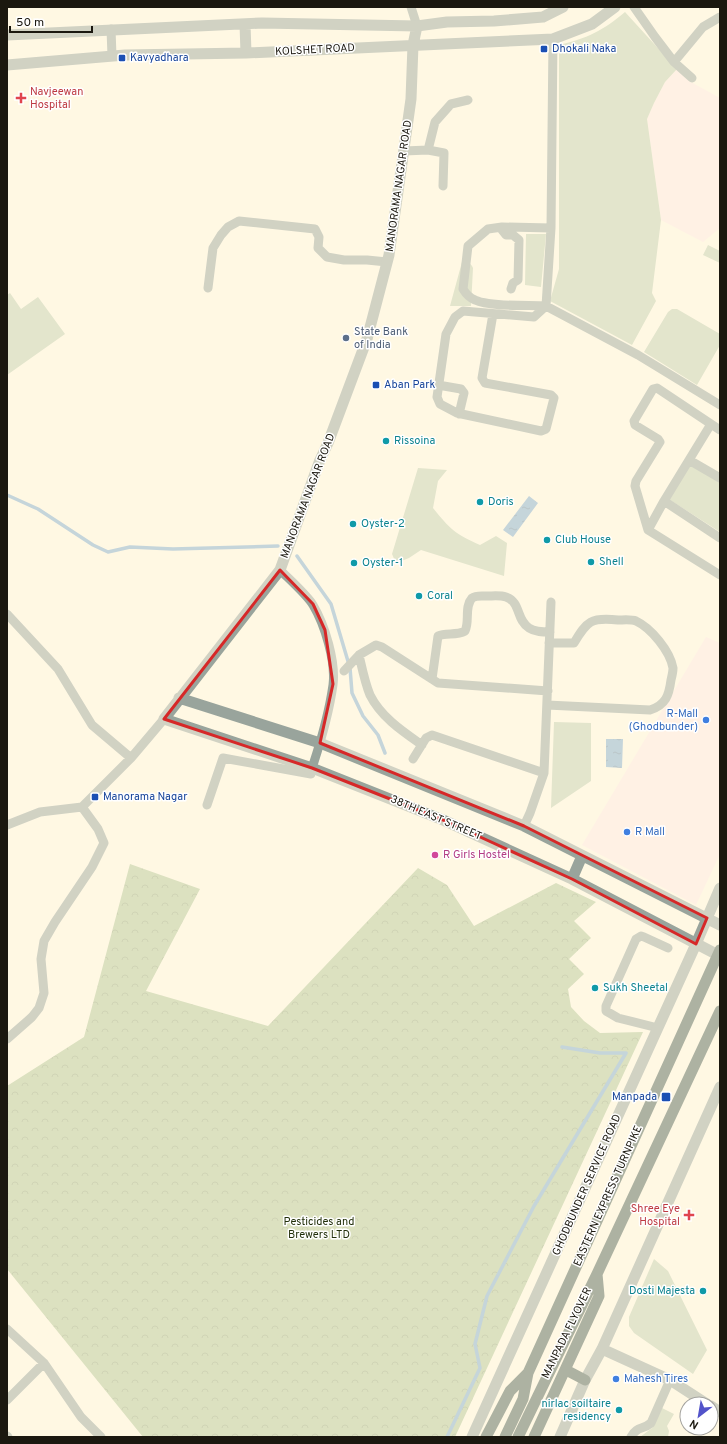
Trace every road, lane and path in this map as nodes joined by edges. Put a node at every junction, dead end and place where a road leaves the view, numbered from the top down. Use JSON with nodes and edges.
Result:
{"nodes":[{"id":1,"x":411,"y":7,"type":"edge"},
{"id":2,"x":563,"y":7,"type":"edge"},
{"id":3,"x":615,"y":7,"type":"edge"},
{"id":4,"x":634,"y":7,"type":"edge"},
{"id":5,"x":720,"y":18,"type":"edge"},
{"id":6,"x":246,"y":24,"type":"junction"},
{"id":7,"x":417,"y":26,"type":"junction"},
{"id":8,"x":110,"y":30,"type":"junction"},
{"id":9,"x":7,"y":35,"type":"edge"},
{"id":10,"x":553,"y":39,"type":"junction"},
{"id":11,"x":413,"y":45,"type":"junction"},
{"id":12,"x":246,"y":53,"type":"junction"},
{"id":13,"x":112,"y":56,"type":"junction"},
{"id":14,"x":674,"y":62,"type":"junction"},
{"id":15,"x":7,"y":65,"type":"edge"},
{"id":16,"x":692,"y":78,"type":"dead end"},
{"id":17,"x":468,"y":100,"type":"dead end"},
{"id":18,"x":428,"y":150,"type":"junction"},
{"id":19,"x":404,"y":151,"type":"junction"},
{"id":20,"x":443,"y":186,"type":"dead end"},
{"id":21,"x":502,"y":227,"type":"junction"},
{"id":22,"x":551,"y":228,"type":"junction"},
{"id":23,"x":387,"y":262,"type":"junction"},
{"id":24,"x":208,"y":288,"type":"dead end"},
{"id":25,"x":511,"y":289,"type":"dead end"},
{"id":26,"x":546,"y":306,"type":"junction"},
{"id":27,"x":493,"y":314,"type":"junction"},
{"id":28,"x":438,"y":385,"type":"junction"},
{"id":29,"x":720,"y":405,"type":"edge"},
{"id":30,"x":459,"y":414,"type":"junction"},
{"id":31,"x":711,"y":424,"type":"junction"},
{"id":32,"x":720,"y":430,"type":"edge"},
{"id":33,"x":689,"y":460,"type":"junction"},
{"id":34,"x":720,"y":478,"type":"edge"},
{"id":35,"x":664,"y":500,"type":"junction"},
{"id":36,"x":648,"y":530,"type":"junction"},
{"id":37,"x":720,"y":538,"type":"edge"},
{"id":38,"x":280,"y":570,"type":"junction"},
{"id":39,"x":720,"y":575,"type":"edge"},
{"id":40,"x":551,"y":602,"type":"dead end"},
{"id":41,"x":7,"y":614,"type":"edge"},
{"id":42,"x":550,"y":632,"type":"junction"},
{"id":43,"x":549,"y":643,"type":"junction"},
{"id":44,"x":359,"y":655,"type":"junction"},
{"id":45,"x":344,"y":671,"type":"dead end"},
{"id":46,"x":432,"y":679,"type":"junction"},
{"id":47,"x":548,"y":691,"type":"junction"},
{"id":48,"x":179,"y":698,"type":"junction"},
{"id":49,"x":547,"y":705,"type":"junction"},
{"id":50,"x":164,"y":719,"type":"junction"},
{"id":51,"x":320,"y":743,"type":"junction"},
{"id":52,"x":422,"y":745,"type":"junction"},
{"id":53,"x":131,"y":758,"type":"junction"},
{"id":54,"x":413,"y":759,"type":"dead end"},
{"id":55,"x":312,"y":771,"type":"junction"},
{"id":56,"x":544,"y":773,"type":"junction"},
{"id":57,"x":207,"y":805,"type":"dead end"},
{"id":58,"x":82,"y":807,"type":"junction"},
{"id":59,"x":7,"y":825,"type":"edge"},
{"id":60,"x":524,"y":826,"type":"junction"},
{"id":61,"x":582,"y":856,"type":"junction"},
{"id":62,"x":572,"y":878,"type":"junction"},
{"id":63,"x":720,"y":888,"type":"edge"},
{"id":64,"x":707,"y":918,"type":"junction"},
{"id":65,"x":720,"y":926,"type":"edge"},
{"id":66,"x":696,"y":944,"type":"junction"},
{"id":67,"x":668,"y":948,"type":"dead end"},
{"id":68,"x":719,"y":952,"type":"edge"},
{"id":69,"x":720,"y":1010,"type":"edge"},
{"id":70,"x":658,"y":1028,"type":"junction"},
{"id":71,"x":715,"y":1031,"type":"edge"},
{"id":72,"x":7,"y":1039,"type":"edge"},
{"id":73,"x":718,"y":1094,"type":"edge"},
{"id":74,"x":597,"y":1274,"type":"junction"},
{"id":75,"x":7,"y":1329,"type":"edge"},
{"id":76,"x":602,"y":1349,"type":"junction"},
{"id":77,"x":44,"y":1363,"type":"junction"},
{"id":78,"x":566,"y":1370,"type":"junction"},
{"id":79,"x":528,"y":1373,"type":"junction"},
{"id":80,"x":585,"y":1380,"type":"junction"},
{"id":81,"x":670,"y":1380,"type":"junction"},
{"id":82,"x":695,"y":1396,"type":"edge"},
{"id":83,"x":7,"y":1400,"type":"edge"},
{"id":84,"x":527,"y":1403,"type":"junction"},
{"id":85,"x":101,"y":1437,"type":"edge"},
{"id":86,"x":472,"y":1437,"type":"edge"},
{"id":87,"x":486,"y":1437,"type":"edge"},
{"id":88,"x":505,"y":1437,"type":"edge"},
{"id":89,"x":518,"y":1437,"type":"edge"},
{"id":90,"x":534,"y":1437,"type":"edge"},
{"id":91,"x":560,"y":1437,"type":"edge"},
{"id":92,"x":631,"y":1437,"type":"edge"}],
"edges":[{"from":1,"to":7,"type":"street"},
{"from":2,"to":7,"type":"street"},
{"from":3,"to":10,"type":"street","name":"KOLSHET ROAD"},
{"from":4,"to":14,"type":"street"},
{"from":5,"to":14,"type":"street"},
{"from":6,"to":7,"type":"street"},
{"from":6,"to":8,"type":"street"},
{"from":6,"to":12,"type":"street"},
{"from":7,"to":11,"type":"street","name":"MANORAMA NAGAR ROAD"},
{"from":8,"to":9,"type":"street"},
{"from":8,"to":13,"type":"street"},
{"from":10,"to":11,"type":"street","name":"KOLSHET ROAD"},
{"from":10,"to":22,"type":"street"},
{"from":11,"to":12,"type":"street","name":"KOLSHET ROAD"},
{"from":11,"to":19,"type":"street","name":"MANORAMA NAGAR ROAD"},
{"from":12,"to":13,"type":"street","name":"KOLSHET ROAD"},
{"from":13,"to":15,"type":"street","name":"KOLSHET ROAD"},
{"from":14,"to":16,"type":"street"},
{"from":17,"to":18,"type":"street"},
{"from":18,"to":19,"type":"street"},
{"from":18,"to":20,"type":"street"},
{"from":19,"to":23,"type":"street","name":"MANORAMA NAGAR ROAD"},
{"from":21,"to":22,"type":"street"},
{"from":21,"to":25,"type":"street"},
{"from":21,"to":26,"type":"street"},
{"from":22,"to":26,"type":"street"},
{"from":23,"to":24,"type":"street"},
{"from":23,"to":38,"type":"street","name":"MANORAMA NAGAR ROAD"},
{"from":26,"to":27,"type":"street"},
{"from":26,"to":29,"type":"street"},
{"from":27,"to":28,"type":"street"},
{"from":27,"to":30,"type":"street"},
{"from":28,"to":30,"type":"street"},
{"from":28,"to":30,"type":"street"},
{"from":31,"to":32,"type":"street"},
{"from":31,"to":33,"type":"street"},
{"from":31,"to":36,"type":"street"},
{"from":33,"to":34,"type":"street"},
{"from":33,"to":35,"type":"street"},
{"from":35,"to":36,"type":"street"},
{"from":35,"to":37,"type":"street"},
{"from":36,"to":39,"type":"street"},
{"from":38,"to":48,"type":"street","name":"MANORAMA NAGAR ROAD"},
{"from":38,"to":51,"type":"street"},
{"from":40,"to":42,"type":"street"},
{"from":41,"to":53,"type":"street"},
{"from":42,"to":43,"type":"street"},
{"from":42,"to":46,"type":"street"},
{"from":43,"to":47,"type":"street"},
{"from":43,"to":49,"type":"street"},
{"from":44,"to":45,"type":"street"},
{"from":44,"to":46,"type":"street"},
{"from":44,"to":52,"type":"street"},
{"from":46,"to":47,"type":"street"},
{"from":47,"to":49,"type":"street"},
{"from":48,"to":50,"type":"street","name":"MANORAMA NAGAR ROAD"},
{"from":48,"to":51,"type":"street"},
{"from":49,"to":56,"type":"street"},
{"from":50,"to":53,"type":"street","name":"MANORAMA NAGAR ROAD"},
{"from":50,"to":55,"type":"street","name":"38TH EAST STREET"},
{"from":51,"to":55,"type":"street"},
{"from":51,"to":60,"type":"street"},
{"from":52,"to":54,"type":"street"},
{"from":52,"to":56,"type":"street"},
{"from":53,"to":58,"type":"street","name":"MANORAMA NAGAR ROAD"},
{"from":55,"to":57,"type":"street"},
{"from":55,"to":62,"type":"street","name":"38TH EAST STREET"},
{"from":56,"to":60,"type":"street"},
{"from":58,"to":59,"type":"street"},
{"from":58,"to":72,"type":"street"},
{"from":60,"to":61,"type":"street"},
{"from":61,"to":62,"type":"street"},
{"from":61,"to":64,"type":"street"},
{"from":62,"to":66,"type":"street","name":"38TH EAST STREET"},
{"from":63,"to":64,"type":"street","name":"GHODBUNDER SERVICE ROAD"},
{"from":64,"to":65,"type":"street"},
{"from":64,"to":66,"type":"street","name":"GHODBUNDER SERVICE ROAD"},
{"from":66,"to":68,"type":"street","name":"38TH EAST STREET"},
{"from":66,"to":70,"type":"street","name":"GHODBUNDER SERVICE ROAD"},
{"from":67,"to":70,"type":"street"},
{"from":68,"to":79,"type":"main road","name":"EASTERN EXPRESS TURNPIKE"},
{"from":69,"to":71,"type":"main road","name":"EASTERN EXPRESS TURNPIKE"},
{"from":70,"to":86,"type":"street","name":"GHODBUNDER SERVICE ROAD"},
{"from":71,"to":74,"type":"main road","name":"EASTERN EXPRESS TURNPIKE"},
{"from":73,"to":76,"type":"street"},
{"from":74,"to":78,"type":"main road","name":"EASTERN EXPRESS TURNPIKE"},
{"from":74,"to":84,"type":"main road","name":"MANPADA FLYOVER"},
{"from":75,"to":77,"type":"street"},
{"from":76,"to":80,"type":"street"},
{"from":76,"to":81,"type":"street"},
{"from":77,"to":83,"type":"street"},
{"from":77,"to":85,"type":"street"},
{"from":78,"to":80,"type":"main road"},
{"from":78,"to":90,"type":"main road","name":"EASTERN EXPRESS TURNPIKE"},
{"from":79,"to":84,"type":"main road","name":"MANPADA FLYOVER"},
{"from":79,"to":87,"type":"main road","name":"EASTERN EXPRESS TURNPIKE"},
{"from":80,"to":91,"type":"street"},
{"from":81,"to":82,"type":"street"},
{"from":81,"to":92,"type":"street"},
{"from":84,"to":88,"type":"main road","name":"MANPADA FLYOVER"},
{"from":84,"to":89,"type":"main road","name":"MANPADA FLYOVER"}]}
